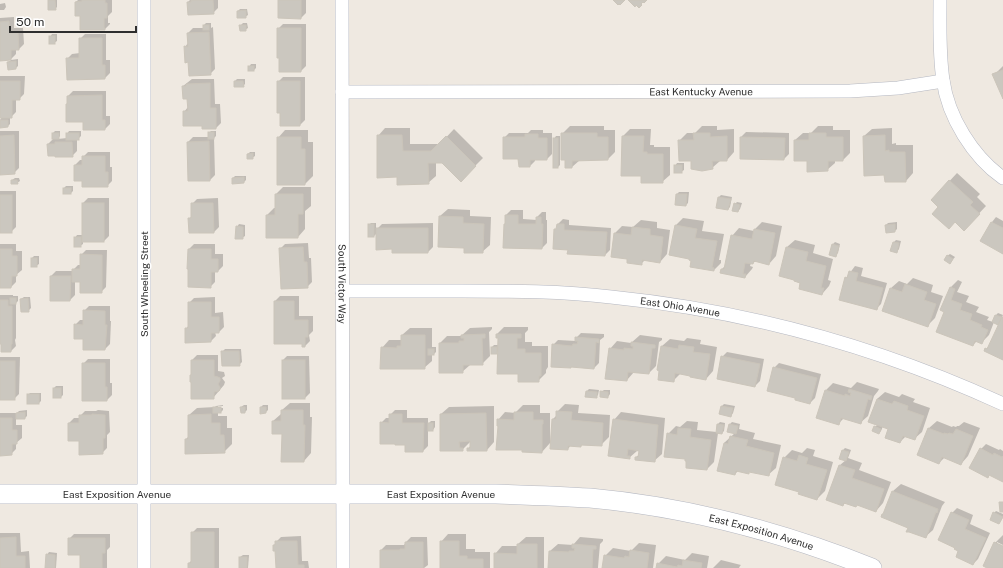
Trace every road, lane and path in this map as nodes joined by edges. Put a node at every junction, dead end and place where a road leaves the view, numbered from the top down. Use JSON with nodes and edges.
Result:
{"nodes":[{"id":1,"x":144,"y":0,"type":"edge"},
{"id":2,"x":342,"y":0,"type":"edge"},
{"id":3,"x":940,"y":0,"type":"edge"},
{"id":4,"x":943,"y":81,"type":"junction"},
{"id":5,"x":342,"y":92,"type":"junction"},
{"id":6,"x":1003,"y":178,"type":"edge"},
{"id":7,"x":342,"y":291,"type":"junction"},
{"id":8,"x":1003,"y":404,"type":"edge"},
{"id":9,"x":0,"y":494,"type":"edge"},
{"id":10,"x":144,"y":494,"type":"junction"},
{"id":11,"x":343,"y":494,"type":"junction"},
{"id":12,"x":144,"y":568,"type":"edge"},
{"id":13,"x":343,"y":568,"type":"edge"},
{"id":14,"x":872,"y":568,"type":"edge"}],
"edges":[{"from":1,"to":10,"type":"street","name":"South Wheeling Street"},
{"from":2,"to":5,"type":"street","name":"South Victor Way"},
{"from":3,"to":4,"type":"street"},
{"from":4,"to":5,"type":"street","name":"East Kentucky Avenue"},
{"from":4,"to":6,"type":"street"},
{"from":5,"to":7,"type":"street","name":"South Victor Way"},
{"from":7,"to":8,"type":"street","name":"East Ohio Avenue"},
{"from":7,"to":11,"type":"street","name":"South Victor Way"},
{"from":9,"to":10,"type":"street","name":"East Exposition Avenue"},
{"from":10,"to":11,"type":"street","name":"East Exposition Avenue"},
{"from":10,"to":12,"type":"street","name":"South Wheeling Street"},
{"from":11,"to":13,"type":"street","name":"South Victor Way"},
{"from":11,"to":14,"type":"street","name":"East Exposition Avenue"}]}
